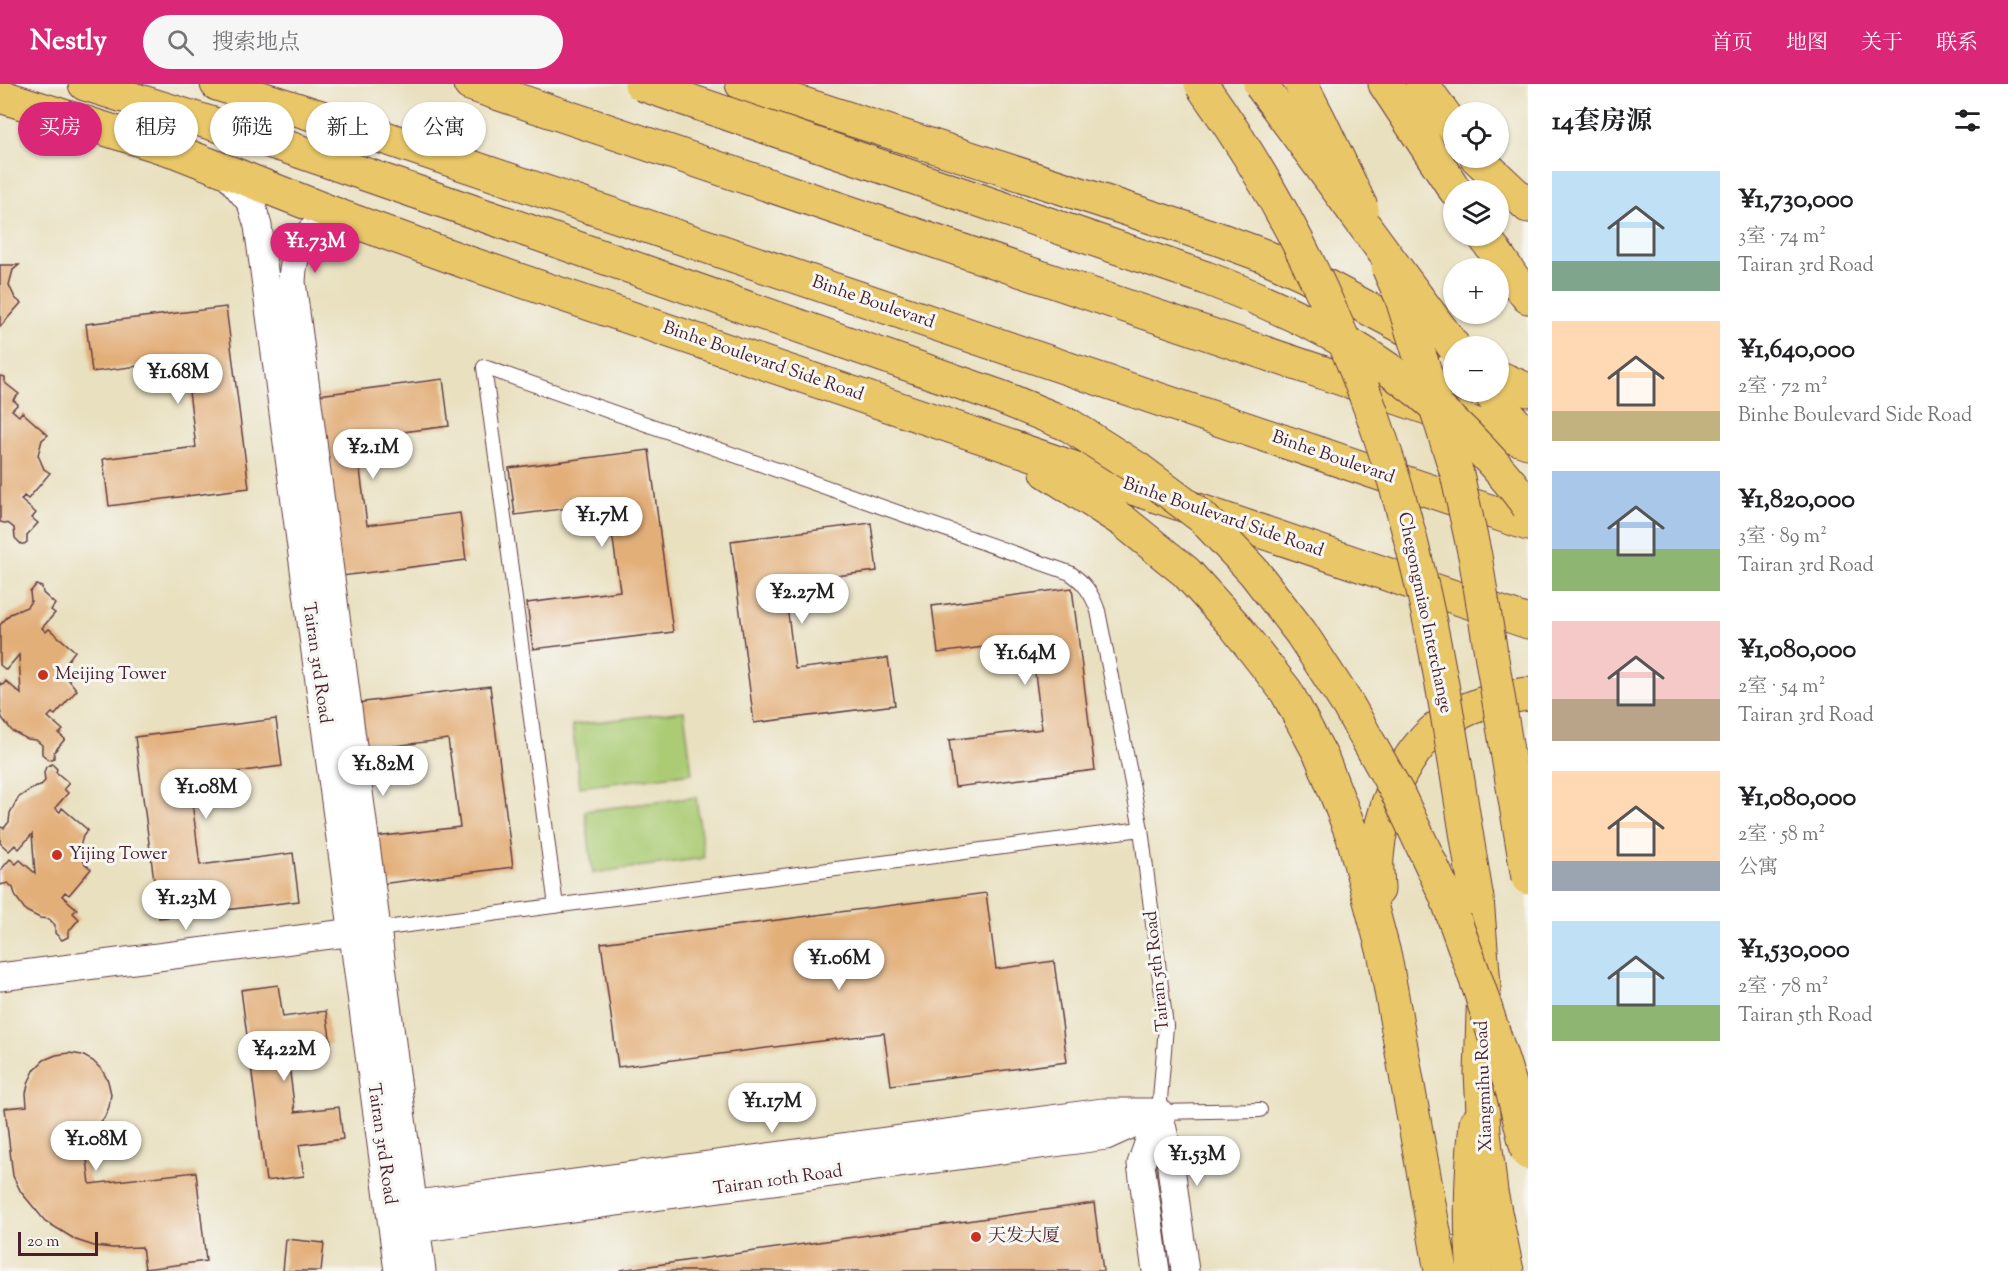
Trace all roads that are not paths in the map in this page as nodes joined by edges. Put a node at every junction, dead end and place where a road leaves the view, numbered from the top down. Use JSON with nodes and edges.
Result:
{"nodes":[{"id":1,"x":85,"y":84,"type":"edge"},
{"id":2,"x":217,"y":84,"type":"edge"},
{"id":3,"x":470,"y":84,"type":"edge"},
{"id":4,"x":641,"y":84,"type":"edge"},
{"id":5,"x":742,"y":84,"type":"edge"},
{"id":6,"x":1201,"y":84,"type":"edge"},
{"id":7,"x":1260,"y":84,"type":"edge"},
{"id":8,"x":1301,"y":84,"type":"edge"},
{"id":9,"x":1385,"y":84,"type":"edge"},
{"id":10,"x":1422,"y":84,"type":"edge"},
{"id":11,"x":0,"y":96,"type":"edge"},
{"id":12,"x":1443,"y":113,"type":"edge"},
{"id":13,"x":1488,"y":168,"type":"edge"},
{"id":14,"x":225,"y":171,"type":"junction"},
{"id":15,"x":1448,"y":180,"type":"edge"},
{"id":16,"x":1528,"y":206,"type":"edge"},
{"id":17,"x":345,"y":218,"type":"junction"},
{"id":18,"x":1491,"y":246,"type":"edge"},
{"id":19,"x":1528,"y":297,"type":"edge"},
{"id":20,"x":1446,"y":336,"type":"edge"},
{"id":21,"x":1443,"y":349,"type":"edge"},
{"id":22,"x":1509,"y":382,"type":"edge"},
{"id":23,"x":1528,"y":390,"type":"edge"},
{"id":24,"x":1497,"y":402,"type":"edge"},
{"id":25,"x":988,"y":438,"type":"junction"},
{"id":26,"x":1528,"y":440,"type":"edge"},
{"id":27,"x":1528,"y":506,"type":"edge"},
{"id":28,"x":1488,"y":511,"type":"junction"},
{"id":29,"x":1528,"y":524,"type":"edge"},
{"id":30,"x":1528,"y":534,"type":"edge"},
{"id":31,"x":1528,"y":622,"type":"edge"},
{"id":32,"x":1528,"y":694,"type":"edge"},
{"id":33,"x":1142,"y":829,"type":"junction"},
{"id":34,"x":1528,"y":878,"type":"edge"},
{"id":35,"x":1477,"y":899,"type":"joint"},
{"id":36,"x":556,"y":906,"type":"junction"},
{"id":37,"x":365,"y":930,"type":"junction"},
{"id":38,"x":1385,"y":957,"type":"junction"},
{"id":39,"x":0,"y":977,"type":"edge"},
{"id":40,"x":1481,"y":1073,"type":"junction"},
{"id":41,"x":1260,"y":1110,"type":"dead end"},
{"id":42,"x":1159,"y":1112,"type":"junction"},
{"id":43,"x":1528,"y":1153,"type":"edge"},
{"id":44,"x":403,"y":1219,"type":"junction"},
{"id":45,"x":398,"y":1271,"type":"edge"},
{"id":46,"x":422,"y":1271,"type":"edge"},
{"id":47,"x":1156,"y":1271,"type":"edge"},
{"id":48,"x":1185,"y":1271,"type":"edge"},
{"id":49,"x":1441,"y":1271,"type":"edge"},
{"id":50,"x":1474,"y":1271,"type":"edge"},
{"id":51,"x":1507,"y":1271,"type":"edge"}],
"edges":[{"from":1,"to":43,"type":"main road","bridge":true},
{"from":2,"to":28,"type":"main road","name":"Binhe Boulevard"},
{"from":3,"to":26,"type":"main road"},
{"from":4,"to":27,"type":"main road","bridge":true},
{"from":5,"to":21,"type":"main road"},
{"from":6,"to":35,"type":"main road","name":"Chegongmiao Interchange","bridge":true},
{"from":7,"to":20,"type":"main road","bridge":true},
{"from":8,"to":34,"type":"main road","bridge":true},
{"from":9,"to":15,"type":"main road"},
{"from":10,"to":12,"type":"main road"},
{"from":11,"to":14,"type":"main road","name":"Binhe Boulevard Side Road"},
{"from":13,"to":16,"type":"main road"},
{"from":14,"to":17,"type":"main road","name":"Binhe Boulevard Side Road"},
{"from":14,"to":37,"type":"street","name":"Tairan 3rd Road"},
{"from":17,"to":25,"type":"main road","name":"Binhe Boulevard Side Road"},
{"from":17,"to":37,"type":"street","name":"Tairan 3rd Road"},
{"from":18,"to":19,"type":"main road"},
{"from":22,"to":23,"type":"main road"},
{"from":24,"to":26,"type":"main road"},
{"from":25,"to":31,"type":"main road","name":"Binhe Boulevard Side Road"},
{"from":25,"to":38,"type":"main road"},
{"from":28,"to":29,"type":"main road","name":"Binhe Boulevard"},
{"from":28,"to":30,"type":"main road"},
{"from":32,"to":38,"type":"main road"},
{"from":33,"to":36,"type":"lane"},
{"from":33,"to":36,"type":"lane","name":"Tairan 5th Road"},
{"from":33,"to":42,"type":"lane","name":"Tairan 5th Road"},
{"from":35,"to":40,"type":"main road","name":"Xiangmihu Road"},
{"from":36,"to":37,"type":"lane"},
{"from":37,"to":39,"type":"street"},
{"from":37,"to":44,"type":"street","name":"Tairan 3rd Road"},
{"from":38,"to":49,"type":"main road"},
{"from":40,"to":50,"type":"main road"},
{"from":40,"to":51,"type":"main road","name":"Xiangmihu Road"},
{"from":41,"to":42,"type":"lane","name":"Tairan 10th Road"},
{"from":42,"to":44,"type":"street","name":"Tairan 10th Road"},
{"from":42,"to":47,"type":"street","name":"Tairan 5th Road"},
{"from":42,"to":48,"type":"street","name":"Tairan 5th Road"},
{"from":44,"to":45,"type":"street","name":"Tairan 3rd Road"},
{"from":44,"to":46,"type":"street","name":"Tairan 3rd Road"}]}
